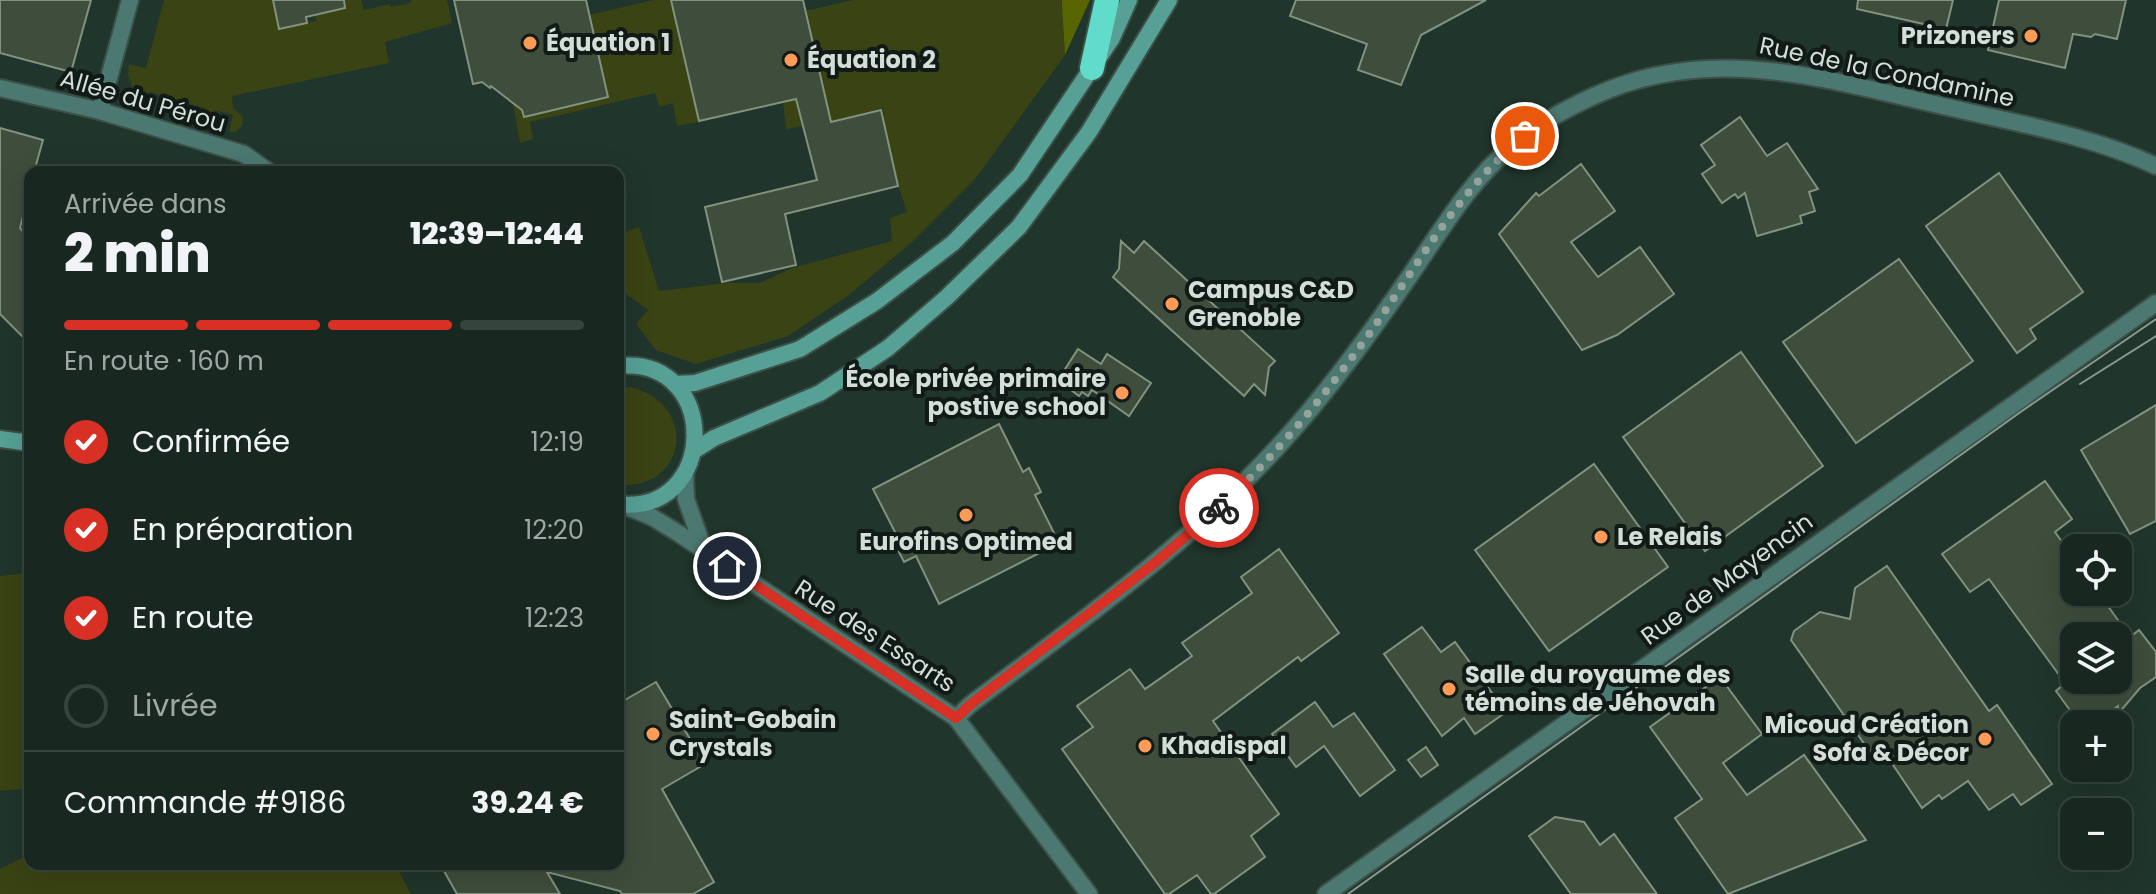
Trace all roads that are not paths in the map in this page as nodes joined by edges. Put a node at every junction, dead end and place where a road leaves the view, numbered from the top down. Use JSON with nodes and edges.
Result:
{"nodes":[{"id":1,"x":130,"y":0,"type":"edge"},
{"id":2,"x":1107,"y":0,"type":"edge"},
{"id":3,"x":1129,"y":0,"type":"edge"},
{"id":4,"x":1169,"y":0,"type":"edge"},
{"id":5,"x":1092,"y":68,"type":"junction"},
{"id":6,"x":0,"y":88,"type":"edge"},
{"id":7,"x":100,"y":111,"type":"junction"},
{"id":8,"x":261,"y":166,"type":"edge"},
{"id":9,"x":2156,"y":166,"type":"edge"},
{"id":10,"x":2156,"y":303,"type":"edge"},
{"id":11,"x":624,"y":366,"type":"edge"},
{"id":12,"x":675,"y":384,"type":"junction"},
{"id":13,"x":0,"y":439,"type":"edge"},
{"id":14,"x":24,"y":442,"type":"edge"},
{"id":15,"x":695,"y":450,"type":"junction"},
{"id":16,"x":685,"y":473,"type":"junction"},
{"id":17,"x":624,"y":505,"type":"edge"},
{"id":18,"x":624,"y":506,"type":"edge"},
{"id":19,"x":704,"y":550,"type":"junction"},
{"id":20,"x":956,"y":718,"type":"junction"},
{"id":21,"x":1089,"y":894,"type":"edge"},
{"id":22,"x":1326,"y":894,"type":"edge"}],
"edges":[{"from":1,"to":7,"type":"street"},
{"from":2,"to":5,"type":"highway"},
{"from":3,"to":5,"type":"street"},
{"from":4,"to":15,"type":"street"},
{"from":5,"to":12,"type":"street"},
{"from":6,"to":7,"type":"street","name":"Allée du Pérou"},
{"from":7,"to":8,"type":"street","name":"Allée du Pérou"},
{"from":9,"to":20,"type":"street","name":"Rue de la Condamine"},
{"from":10,"to":22,"type":"street","name":"Rue de Mayencin"},
{"from":11,"to":12,"type":"street"},
{"from":12,"to":15,"type":"street"},
{"from":13,"to":14,"type":"street"},
{"from":15,"to":16,"type":"street"},
{"from":16,"to":17,"type":"street"},
{"from":16,"to":19,"type":"street"},
{"from":18,"to":19,"type":"street","name":"Rue des Essarts"},
{"from":19,"to":20,"type":"street","name":"Rue des Essarts"},
{"from":20,"to":21,"type":"street","name":"Rue des Essarts"}]}
